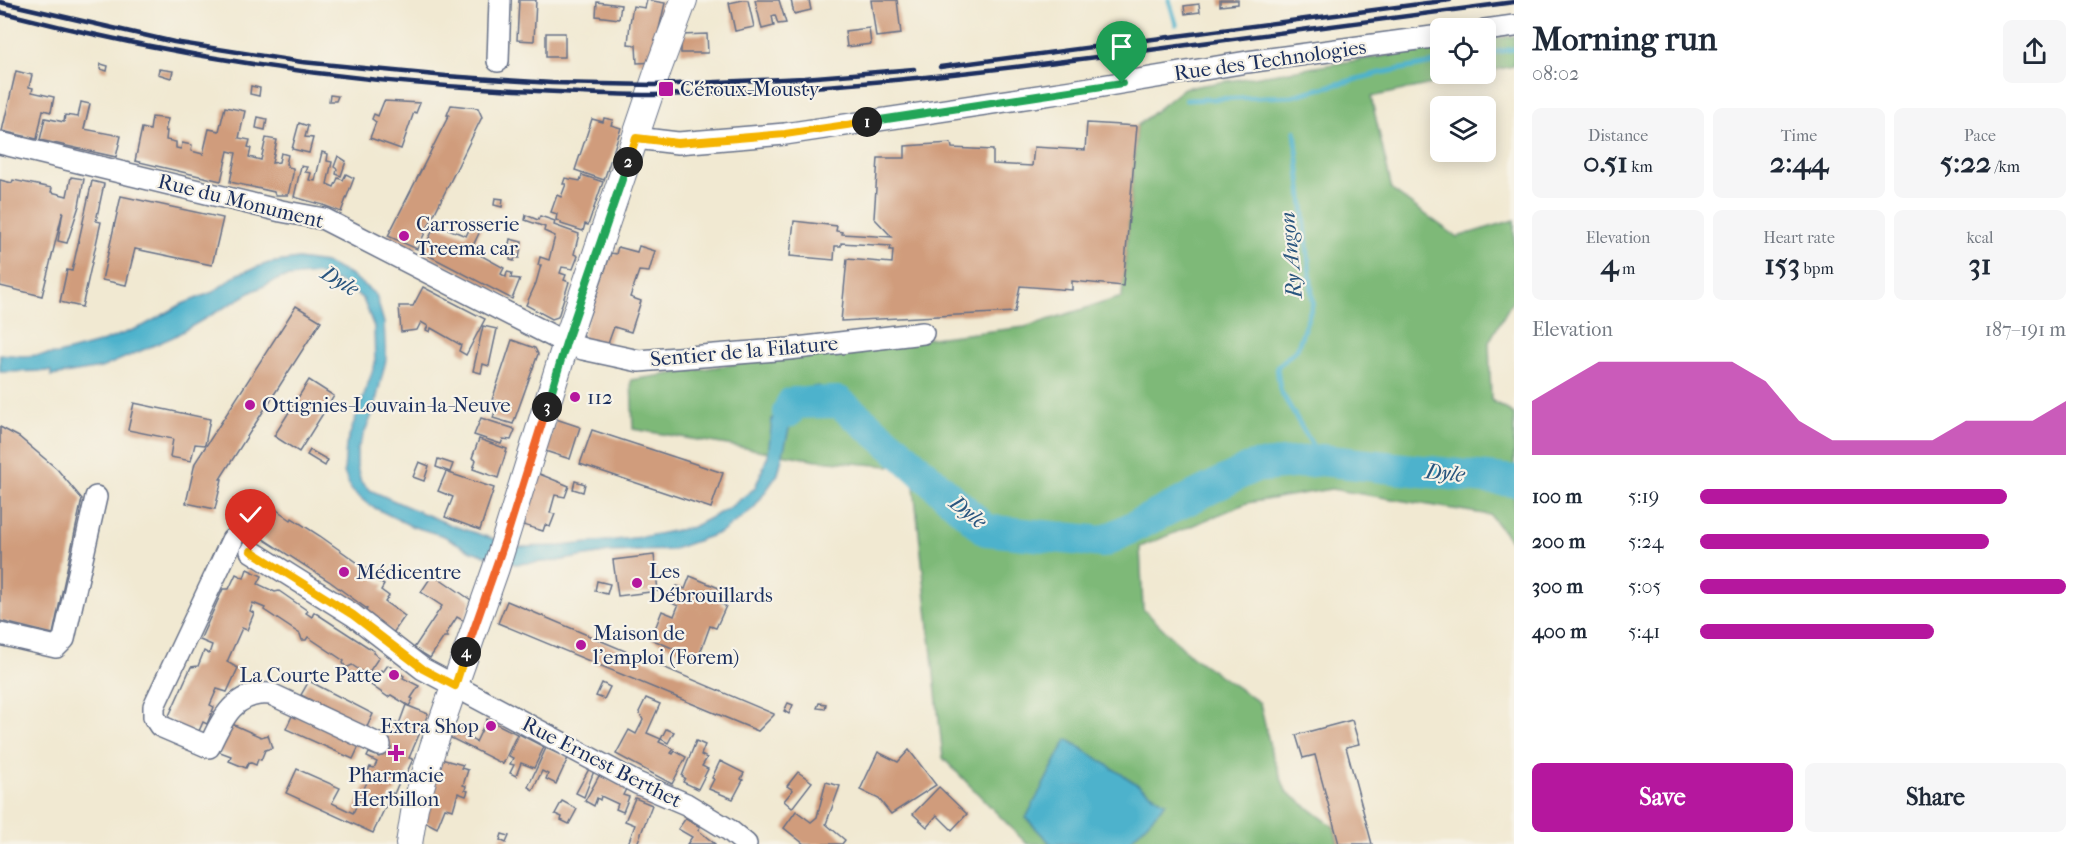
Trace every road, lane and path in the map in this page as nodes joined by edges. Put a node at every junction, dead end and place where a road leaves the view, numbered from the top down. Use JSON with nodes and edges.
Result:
{"nodes":[{"id":1,"x":500,"y":0,"type":"edge"},
{"id":2,"x":684,"y":0,"type":"edge"},
{"id":3,"x":1514,"y":26,"type":"edge"},
{"id":4,"x":1496,"y":28,"type":"edge"},
{"id":5,"x":1430,"y":37,"type":"edge"},
{"id":6,"x":498,"y":62,"type":"dead end"},
{"id":7,"x":636,"y":138,"type":"junction"},
{"id":8,"x":0,"y":143,"type":"edge"},
{"id":9,"x":924,"y":333,"type":"dead end"},
{"id":10,"x":566,"y":343,"type":"junction"},
{"id":11,"x":96,"y":497,"type":"dead end"},
{"id":12,"x":232,"y":540,"type":"dead end"},
{"id":13,"x":251,"y":551,"type":"dead end"},
{"id":14,"x":0,"y":634,"type":"edge"},
{"id":15,"x":455,"y":686,"type":"junction"},
{"id":16,"x":380,"y":746,"type":"dead end"},
{"id":17,"x":409,"y":844,"type":"edge"},
{"id":18,"x":746,"y":844,"type":"edge"}],
"edges":[{"from":1,"to":6,"type":"street"},
{"from":2,"to":7,"type":"street"},
{"from":3,"to":4,"type":"street"},
{"from":5,"to":7,"type":"street","name":"Rue des Technologies"},
{"from":7,"to":10,"type":"street"},
{"from":8,"to":10,"type":"street","name":"Rue du Monument"},
{"from":9,"to":10,"type":"street","name":"Sentier de la Filature"},
{"from":10,"to":15,"type":"street"},
{"from":11,"to":14,"type":"street"},
{"from":12,"to":16,"type":"street"},
{"from":13,"to":15,"type":"street","name":"Rue Ernest Berthet"},
{"from":15,"to":17,"type":"street"},
{"from":15,"to":18,"type":"street","name":"Rue Ernest Berthet"}]}
